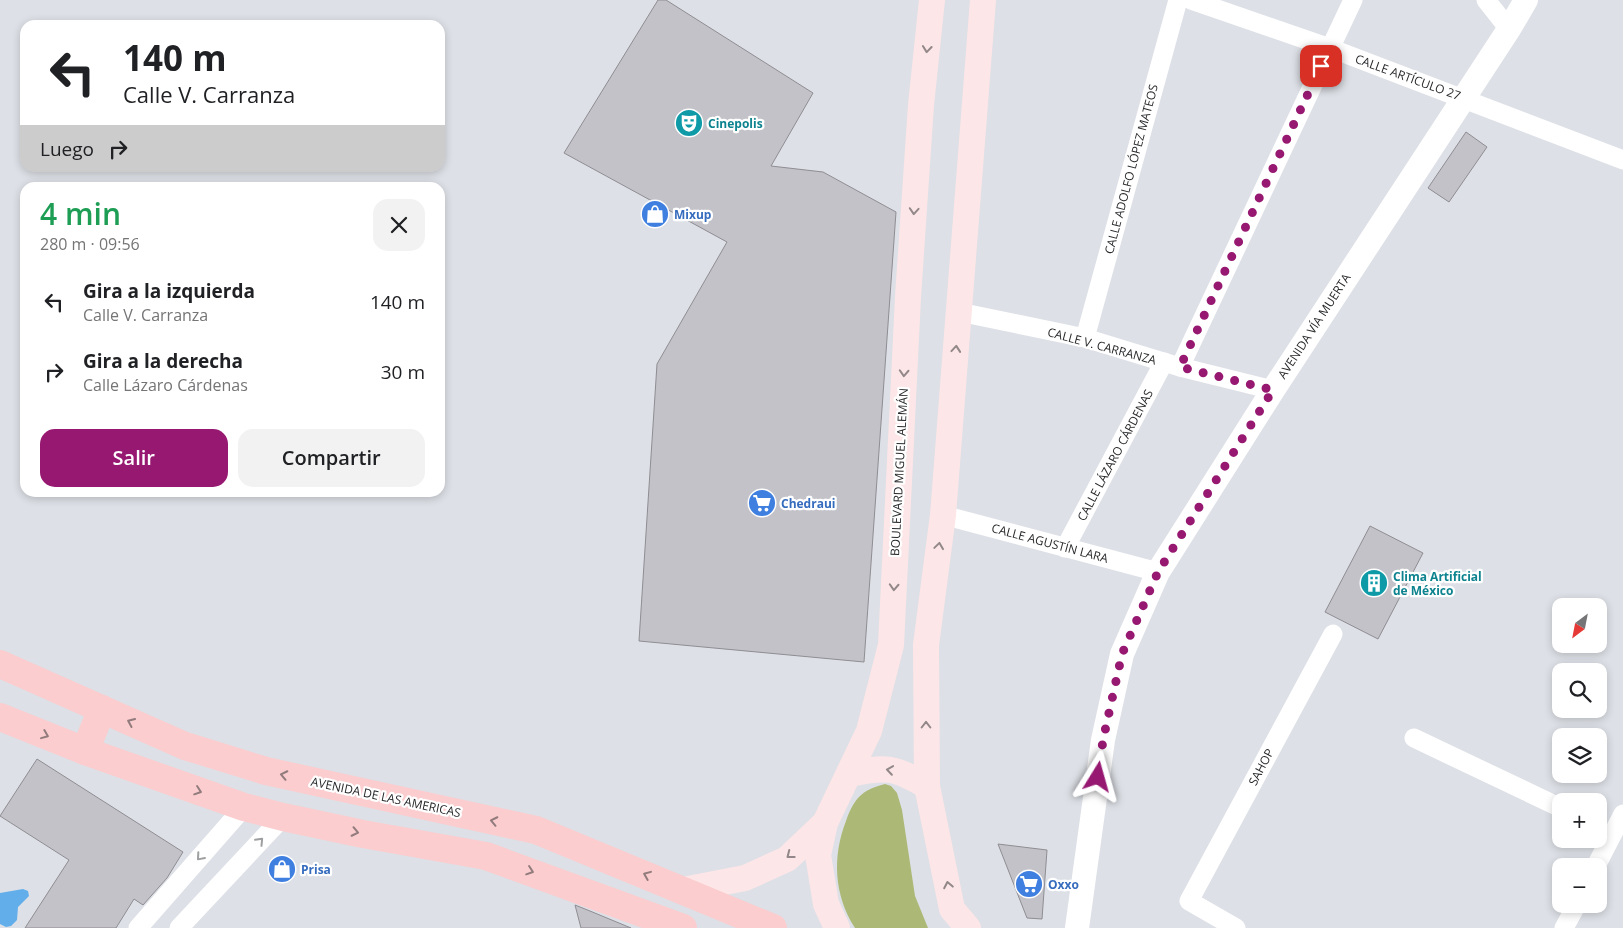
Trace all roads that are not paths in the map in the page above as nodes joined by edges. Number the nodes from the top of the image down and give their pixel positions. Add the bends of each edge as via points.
1 (932, 0) edge
2 (983, 0) edge
3 (1178, 0) edge
4 (1191, 0) edge
5 (1353, 0) edge
6 (1486, 0) edge
7 (1526, 0) edge
8 (1510, 29) junction
9 (1330, 48) junction
10 (1464, 98) junction
11 (1623, 160) edge
12 (959, 312) junction
13 (1085, 338) junction
14 (1172, 365) junction
15 (1273, 390) junction
16 (943, 515) junction
17 (1065, 548) junction
18 (1158, 572) junction
19 (1333, 634) dead end
20 (0, 664) edge
21 (102, 709) junction
22 (0, 717) edge
23 (1414, 738) dead end
24 (85, 751) junction
25 (849, 774) junction
26 (928, 786) junction
27 (1552, 804) edge
28 (244, 807) junction
29 (1623, 814) edge
30 (283, 817) junction
31 (826, 823) junction
32 (1607, 829) edge
33 (683, 890) junction
34 (1572, 913) edge
35 (729, 920) edge
36 (138, 928) edge
37 (179, 928) edge
38 (683, 928) edge
39 (772, 928) edge
40 (837, 928) edge
41 (968, 928) edge
42 (1077, 928) edge
43 (1236, 928) edge
44 (1564, 928) edge

1 -> 25 main road, BOULEVARD MIGUEL ALEMÁN via 921,105 908,297 891,645 869,731
2 - 12 main road
3 - 13 street, CALLE ADOLFO LÓPEZ MATEOS
4 - 9 street, CALLE ARTÍCULO 27
5 - 9 street, CALLE LÁZARO CÁRDENAS
6 - 8 street
7 - 8 street, AVENIDA VÍA MUERTA
8 - 10 street, AVENIDA VÍA MUERTA
9 - 10 street, CALLE ARTÍCULO 27
9 - 14 street, CALLE LÁZARO CÁRDENAS
10 - 11 street, CALLE ARTÍCULO 27
10 - 15 street, AVENIDA VÍA MUERTA
12 - 13 street, CALLE V. CARRANZA
16 -> 12 main road
13 - 14 street, CALLE V. CARRANZA
14 - 15 street, CALLE V. CARRANZA
14 - 17 street, CALLE LÁZARO CÁRDENAS
15 - 18 street, AVENIDA VÍA MUERTA
16 - 17 street, CALLE AGUSTÍN LARA
26 -> 16 main road via 926,645
17 - 18 street, CALLE AGUSTÍN LARA
18 - 42 street, AVENIDA VÍA MUERTA via 1122,654 1103,740
19 - 43 street, SAHOP via 1189,901
20 - 21 main road, AVENIDA DE LAS AMERICAS
21 - 24 main road
33 -> 21 main road, AVENIDA DE LAS AMERICAS via 536,830 266,771 186,746
22 -> 24 main road
23 - 27 street
24 -> 28 main road
26 -> 25 main road via 890,769
25 - 31 main road, BOULEVARD MIGUEL ALEMÁN
41 -> 26 main road via 952,909
28 - 30 main road
28 -> 36 street
29 - 32 street
37 -> 30 street
30 -> 38 main road via 486,856
31 -> 33 main road via 787,858 745,878
31 - 40 main road, BOULEVARD MIGUEL ALEMÁN via 818,855 826,904
33 - 35 main road, AVENIDA DE LAS AMERICAS
34 - 44 street
35 - 39 main road, AVENIDA DE LAS AMERICAS

